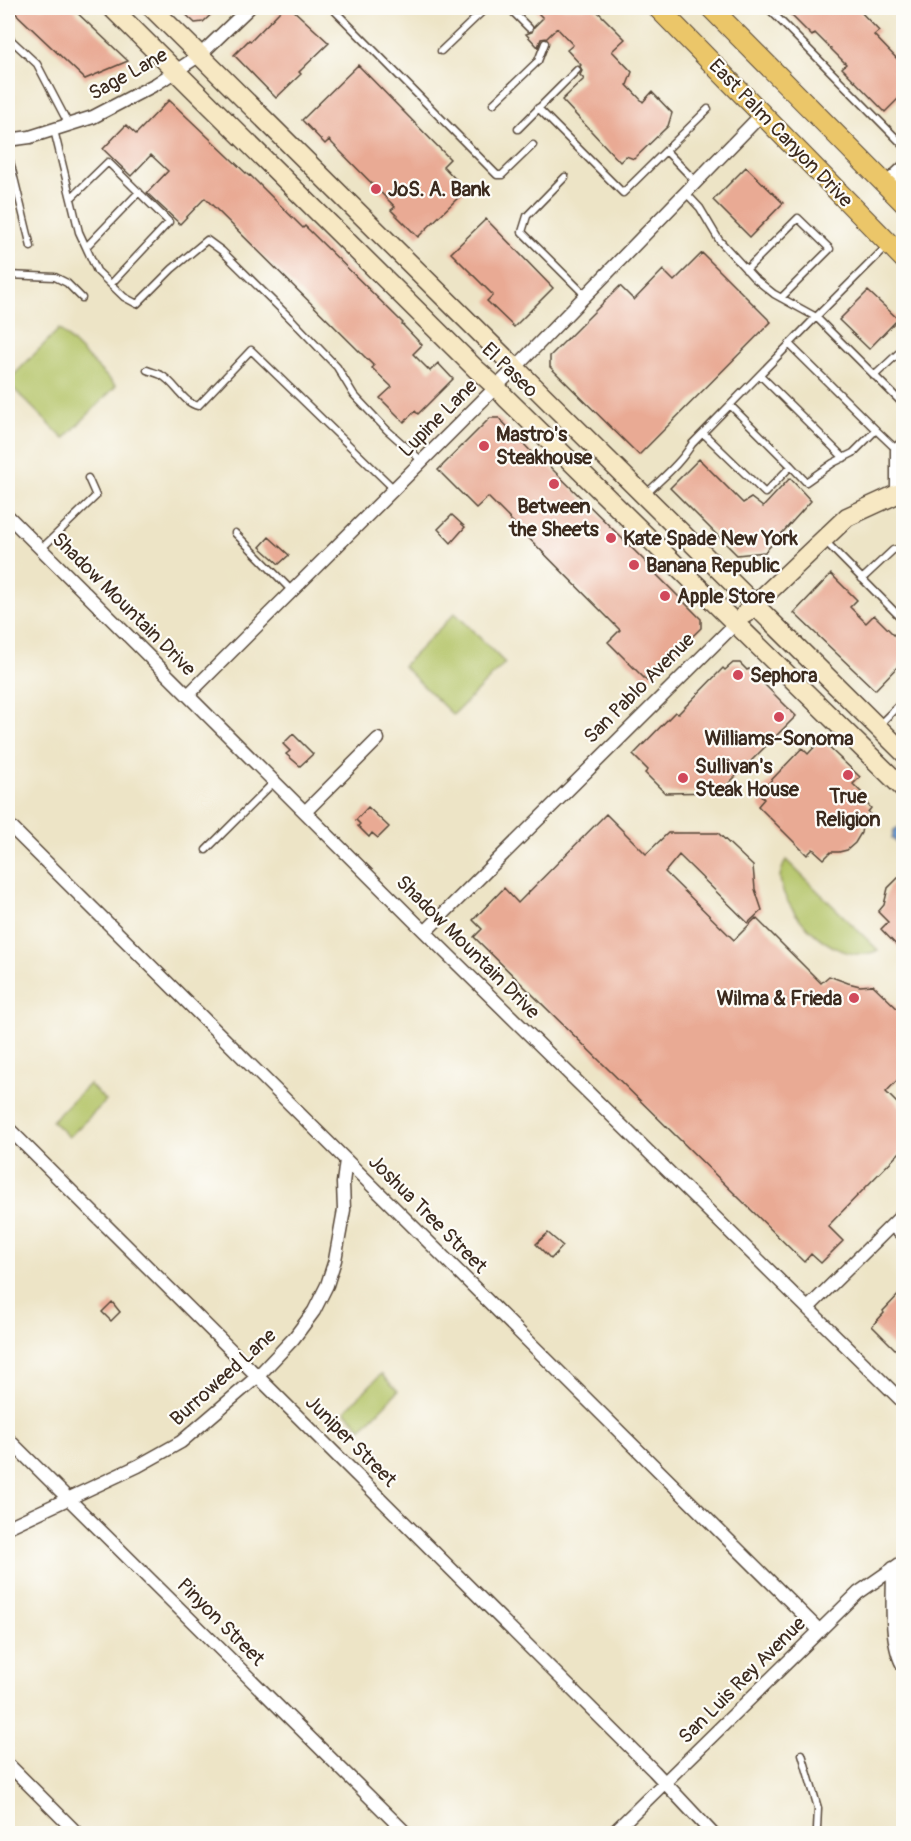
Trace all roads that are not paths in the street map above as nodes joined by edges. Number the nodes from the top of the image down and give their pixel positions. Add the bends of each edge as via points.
1 (112, 8) edge
2 (152, 8) edge
3 (249, 8) edge
4 (332, 8) edge
5 (486, 8) edge
6 (509, 8) edge
7 (658, 8) edge
8 (711, 8) edge
9 (768, 8) edge
10 (530, 28) dead end
11 (8, 37) edge
12 (545, 43) dead end
13 (441, 51) dead end
14 (200, 55) junction
15 (577, 70) dead end
16 (177, 71) junction
17 (493, 104) dead end
18 (538, 108) junction
19 (708, 109) dead end
20 (762, 114) junction
21 (69, 125) junction
22 (518, 129) dead end
23 (54, 130) junction
24 (8, 139) edge
25 (533, 145) dead end
26 (903, 146) edge
27 (666, 151) junction
28 (8, 153) edge
29 (903, 167) edge
30 (566, 177) dead end
31 (697, 182) junction
32 (885, 185) junction
33 (139, 192) junction
34 (686, 193) junction
35 (71, 198) junction
36 (903, 203) edge
37 (889, 244) junction
38 (31, 247) dead end
39 (86, 247) junction
40 (903, 259) edge
41 (746, 270) junction
42 (8, 275) edge
43 (111, 284) junction
44 (586, 296) junction
45 (82, 298) dead end
46 (781, 298) junction
47 (816, 317) junction
48 (789, 344) junction
49 (903, 348) edge
50 (516, 367) junction
51 (147, 370) dead end
52 (760, 375) junction
53 (874, 376) junction
54 (496, 387) junction
55 (730, 405) junction
56 (903, 405) edge
57 (876, 430) junction
58 (703, 433) junction
59 (900, 447) edge
60 (844, 458) junction
61 (422, 462) junction
62 (791, 466) junction
63 (88, 478) dead end
64 (394, 489) junction
65 (900, 494) edge
66 (644, 496) junction
67 (8, 516) edge
68 (235, 533) dead end
69 (823, 539) junction
70 (41, 549) junction
71 (903, 555) edge
72 (862, 579) junction
73 (292, 591) junction
74 (754, 605) junction
75 (903, 621) edge
76 (736, 623) junction
77 (188, 695) junction
78 (903, 700) edge
79 (877, 727) junction
80 (378, 739) dead end
81 (903, 753) edge
82 (274, 781) junction
83 (903, 788) edge
84 (305, 812) junction
85 (8, 824) edge
86 (206, 850) dead end
87 (425, 932) junction
88 (8, 1128) edge
89 (346, 1160) junction
90 (903, 1213) edge
91 (890, 1227) junction
92 (903, 1240) edge
93 (808, 1308) junction
94 (258, 1376) junction
95 (903, 1403) edge
96 (8, 1439) edge
97 (68, 1498) junction
98 (8, 1527) edge
99 (898, 1564) edge
100 (820, 1631) junction
101 (903, 1667) edge
102 (802, 1754) dead end
103 (8, 1764) edge
104 (665, 1783) junction
105 (72, 1832) edge
106 (407, 1833) edge
107 (612, 1833) edge
108 (713, 1833) edge
109 (819, 1833) edge

1 - 16 street, El Paseo
2 - 14 street, El Paseo
3 - 14 street, Sage Lane
4 - 25 lane via 497,175 502,175
5 - 13 lane
6 - 10 lane
7 - 20 main road, East Palm Canyon Drive
8 - 32 main road, East Palm Canyon Drive
9 - 26 lane
11 - 21 lane via 37,64
12 - 17 lane via 538,61
14 - 16 street, Sage Lane
14 - 50 street, El Paseo
15 - 18 lane
16 - 21 street, Sage Lane via 93,117
16 - 54 street, El Paseo
18 - 22 lane
18 - 27 lane via 623,193
19 - 27 lane
20 - 31 street, Lupine Lane
20 - 37 main road, East Palm Canyon Drive
21 - 23 street, Sage Lane
23 - 24 street, Sage Lane
23 - 35 lane
27 - 31 lane
28 - 38 lane
29 - 32 street
30 - 44 lane via 527,216 522,232
31 - 34 street, Lupine Lane
32 - 36 main road, East Palm Canyon Drive
33 - 35 lane via 108,162
33 - 39 lane
33 - 43 lane via 169,222
34 - 41 lane via 700,208 718,240
34 - 44 street, Lupine Lane
35 - 39 lane
37 - 40 main road, East Palm Canyon Drive
37 - 47 lane
39 - 43 lane via 97,271
41 - 46 lane
41 - 46 lane via 798,218 830,249
42 - 45 lane via 55,277
43 - 61 lane via 137,304 207,240 294,322 337,367 354,395
44 - 50 street, Lupine Lane
46 - 47 lane
47 - 48 lane
47 - 53 lane
48 - 52 lane
48 - 57 lane
49 - 53 lane
50 - 54 street, Lupine Lane
50 - 66 street, El Paseo
51 - 64 lane via 162,375 198,406 251,350
52 - 55 lane
52 - 60 lane
53 - 56 lane
54 - 61 street, Lupine Lane
54 - 76 street, El Paseo
55 - 58 lane
55 - 62 lane
57 - 59 lane
57 - 60 lane
58 - 62 lane via 765,493
58 - 66 lane via 678,465
59 - 65 street, San Pablo Avenue
60 - 62 lane via 806,482
61 - 64 street, Lupine Lane
63 - 70 lane via 96,495
64 - 73 street, Lupine Lane
65 - 69 street, San Pablo Avenue via 847,517
66 - 74 street, El Paseo
67 - 70 street, Shadow Mountain Drive
68 - 73 lane
69 - 72 lane
69 - 74 street, San Pablo Avenue
70 - 77 street, Shadow Mountain Drive
71 - 72 lane via 893,550
72 - 75 lane
73 - 77 street, Lupine Lane
74 - 76 street, San Pablo Avenue
74 - 79 street, El Paseo
76 - 83 street, El Paseo
76 - 87 street, San Pablo Avenue
77 - 82 street, Shadow Mountain Drive
78 - 79 lane
79 - 81 street, El Paseo
80 - 84 street
82 - 84 street, Shadow Mountain Drive
82 - 86 lane
84 - 87 street, Shadow Mountain Drive
85 - 89 street, Joshua Tree Street
87 - 93 street, Shadow Mountain Drive
88 - 94 street, Juniper Street
89 - 94 street, Burroweed Lane via 344,1210 327,1284 294,1338
89 - 100 street, Joshua Tree Street
90 - 91 street
91 - 92 lane
91 - 93 street
93 - 95 street, Shadow Mountain Drive
94 - 97 street, Burroweed Lane via 181,1442
94 - 104 street, Juniper Street
96 - 97 street, Pinyon Street
97 - 98 street, Burroweed Lane
97 - 106 street, Pinyon Street
99 - 100 street, San Luis Rey Avenue via 858,1593
99 - 101 street via 894,1640
100 - 104 street, San Luis Rey Avenue
102 - 109 lane via 818,1808
103 - 105 street
104 - 107 street, San Luis Rey Avenue
104 - 108 street, Juniper Street

